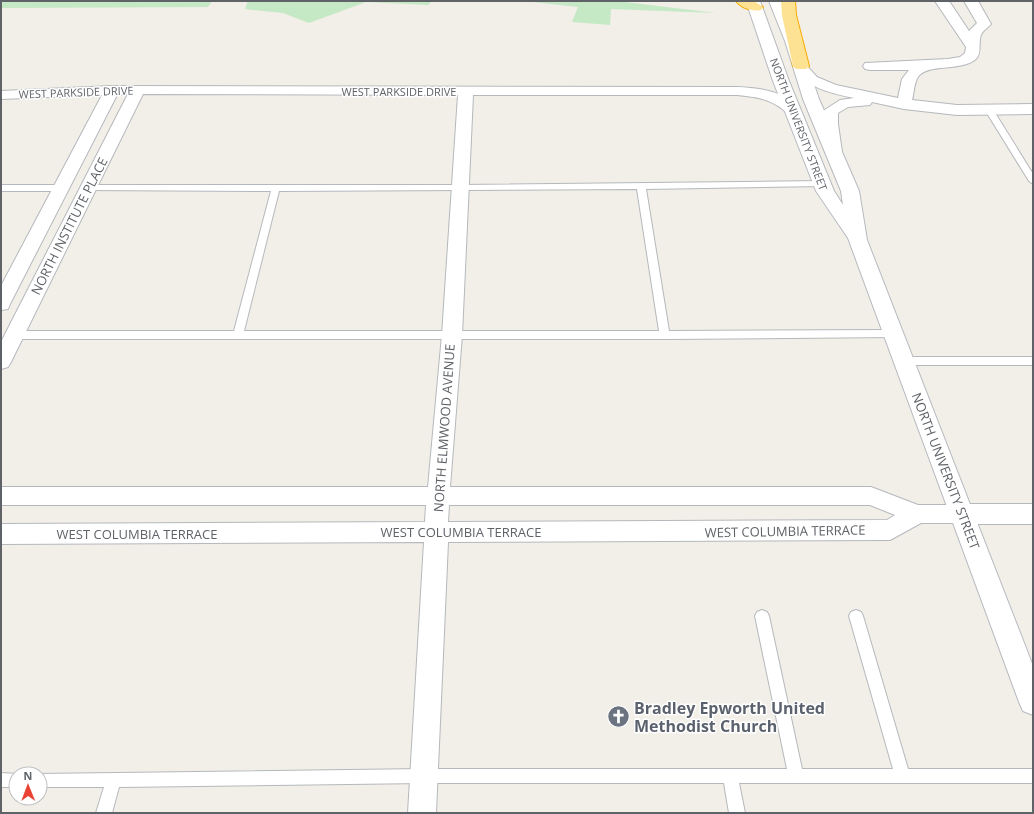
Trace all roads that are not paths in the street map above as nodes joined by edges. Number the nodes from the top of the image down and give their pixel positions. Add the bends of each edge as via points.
1 (776, 1) edge
2 (788, 1) edge
3 (942, 1) edge
4 (971, 1) edge
5 (750, 3) edge
6 (973, 47) junction
7 (932, 65) junction
8 (870, 66) dead end
9 (802, 67) junction
10 (112, 90) junction
11 (138, 90) junction
12 (466, 91) junction
13 (1, 95) edge
14 (904, 104) junction
15 (1033, 109) edge
16 (989, 110) junction
17 (793, 111) junction
18 (834, 153) junction
19 (1033, 181) edge
20 (822, 184) junction
21 (641, 186) junction
22 (276, 187) junction
23 (1, 188) edge
24 (60, 188) junction
25 (89, 188) junction
26 (460, 188) junction
27 (858, 240) junction
28 (1, 304) edge
29 (893, 334) junction
30 (238, 335) junction
31 (452, 335) junction
32 (666, 335) junction
33 (14, 336) junction
34 (904, 361) junction
35 (1033, 361) edge
36 (1, 362) edge
37 (1, 496) edge
38 (438, 497) junction
39 (917, 514) junction
40 (963, 514) junction
41 (1033, 514) edge
42 (437, 532) junction
43 (1, 534) edge
44 (762, 616) dead end
45 (856, 616) dead end
46 (1033, 702) edge
47 (424, 776) junction
48 (1033, 776) edge
49 (796, 777) junction
50 (902, 777) junction
51 (731, 778) junction
52 (114, 779) junction
53 (48, 780) edge
54 (104, 813) edge
55 (422, 813) edge
56 (737, 813) edge

1 - 9 main road, NORTH UNIVERSITY STREET
2 - 9 highway via 788,15
3 - 6 street
4 - 6 street via 984,24 974,33
5 - 17 main road, NORTH UNIVERSITY STREET
6 - 7 street via 972,54 962,61
7 - 8 street
7 - 14 street via 911,76
9 - 14 street via 812,80 832,89
9 - 18 main road, NORTH UNIVERSITY STREET via 811,99
10 - 11 street, WEST PARKSIDE DRIVE
10 - 13 street, WEST PARKSIDE DRIVE
10 - 24 street, NORTH INSTITUTE PLACE
11 - 12 street, WEST PARKSIDE DRIVE
11 - 25 street, NORTH INSTITUTE PLACE
12 - 17 street, WEST PARKSIDE DRIVE via 743,91 766,94 781,100
12 - 26 street, NORTH ELMWOOD AVENUE
14 - 16 street
14 - 18 street via 851,102 833,109 829,117
15 - 16 street
16 - 19 lane
17 - 20 main road, NORTH UNIVERSITY STREET
18 - 27 main road, NORTH UNIVERSITY STREET via 850,191
20 - 21 lane
20 - 27 main road, NORTH UNIVERSITY STREET
21 - 26 lane
21 - 32 lane
22 - 25 lane
22 - 26 lane
22 - 30 lane
23 - 24 lane
24 - 28 street, NORTH INSTITUTE PLACE
25 - 33 street, NORTH INSTITUTE PLACE
26 - 31 street, NORTH ELMWOOD AVENUE
27 - 29 main road, NORTH UNIVERSITY STREET
29 - 32 lane
29 - 34 main road, NORTH UNIVERSITY STREET
30 - 31 lane
30 - 33 lane
31 - 32 lane
31 - 38 street, NORTH ELMWOOD AVENUE
33 - 36 street, NORTH INSTITUTE PLACE
34 - 35 lane
34 - 40 main road, NORTH UNIVERSITY STREET
37 - 38 street
38 - 39 street via 871,496
38 - 42 street, NORTH ELMWOOD AVENUE
39 - 40 street
39 - 42 street, WEST COLUMBIA TERRACE via 890,530
40 - 41 main road
40 - 46 main road, NORTH UNIVERSITY STREET
42 - 43 street, WEST COLUMBIA TERRACE
42 - 47 street, NORTH ELMWOOD AVENUE
44 - 49 lane
45 - 50 lane
47 - 51 lane
47 - 52 lane
47 - 55 street, NORTH ELMWOOD AVENUE
48 - 50 lane
49 - 50 lane
49 - 51 lane
51 - 56 lane
52 - 53 lane
52 - 54 lane

